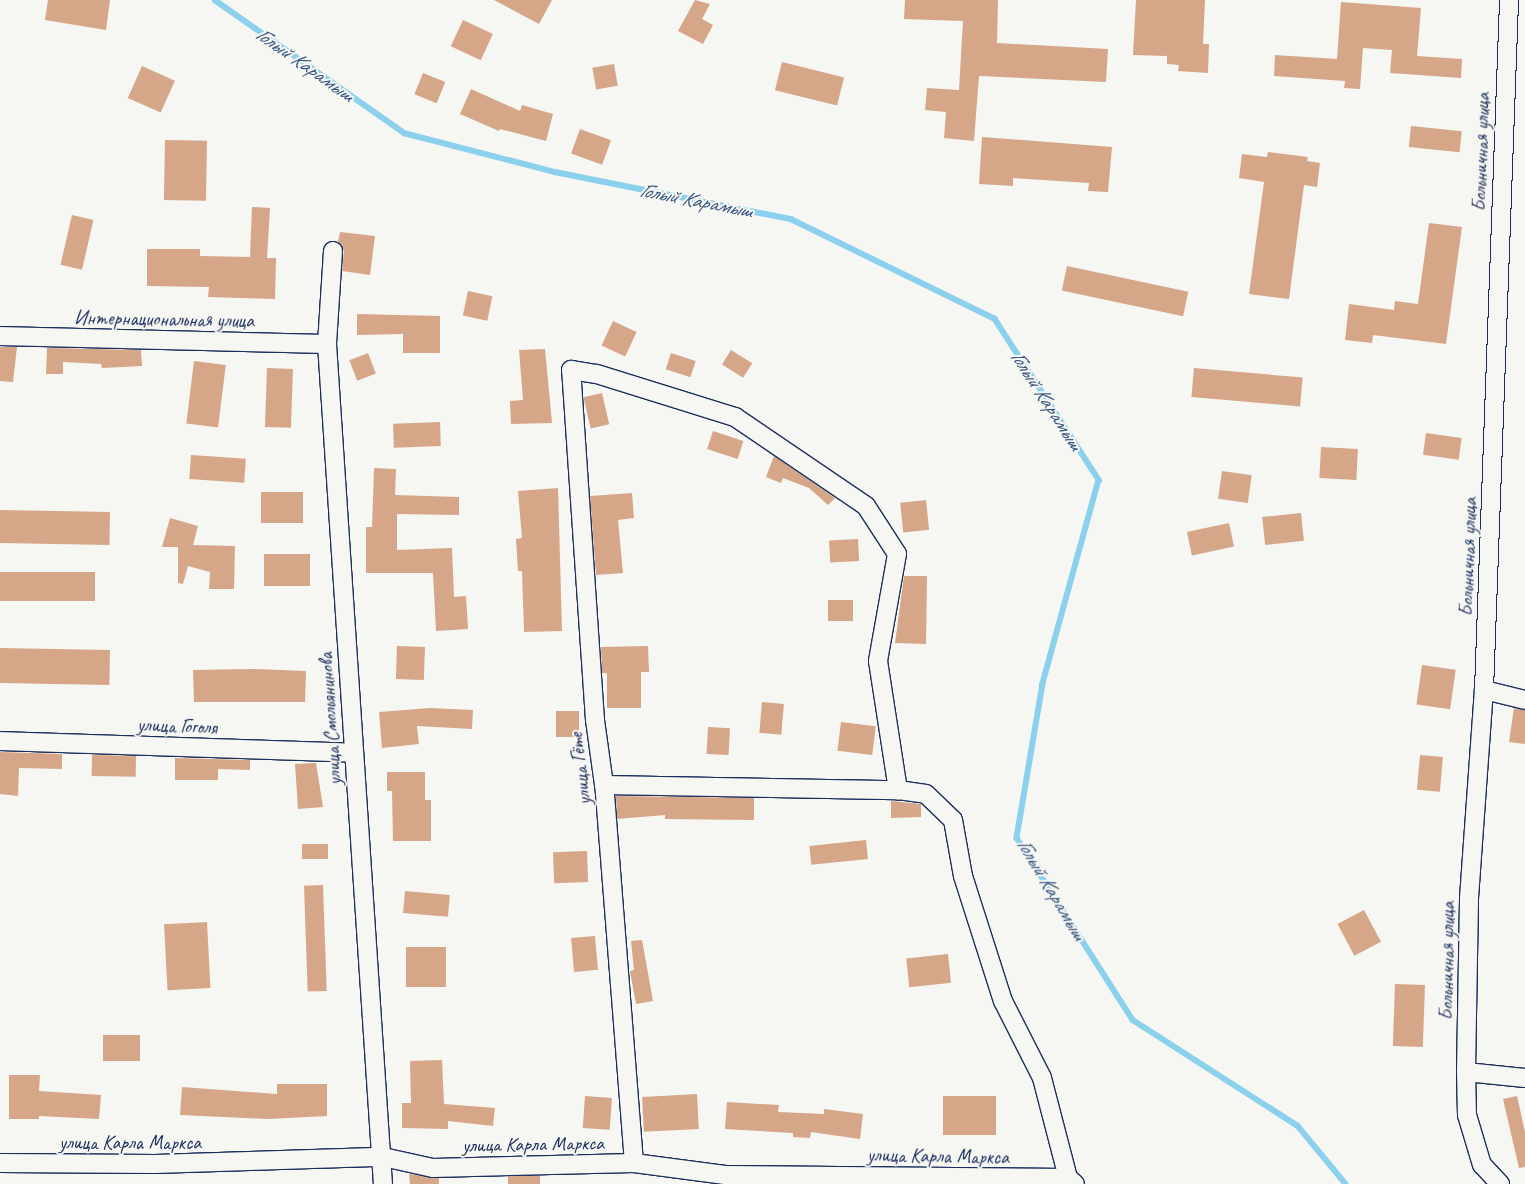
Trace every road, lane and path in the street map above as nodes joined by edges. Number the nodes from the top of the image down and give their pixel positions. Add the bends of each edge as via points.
1 (1509, 0) edge
2 (333, 251) dead end
3 (0, 336) edge
4 (327, 344) junction
5 (1484, 690) junction
6 (1525, 700) edge
7 (0, 741) edge
8 (353, 753) junction
9 (604, 785) junction
10 (898, 790) junction
11 (1466, 1072) junction
12 (1525, 1078) edge
13 (383, 1157) junction
14 (0, 1163) edge
15 (634, 1163) junction
16 (725, 1180) edge
17 (1072, 1181) edge
18 (383, 1184) edge
19 (1500, 1184) edge

1 - 5 street, Больничная улица
2 - 4 street, улица Смольянинова
3 - 4 street, Интернациональная улица
4 - 8 street, улица Смольянинова
5 - 6 street
5 - 11 street, Больничная улица via 1469,898
7 - 8 street, улица Гоголя
8 - 13 street, улица Смольянинова
9 - 10 street
9 - 10 street, улица Гёте via 595,720 571,370 597,374 735,417 866,506 897,554 878,660
9 - 15 street, улица Гёте
10 - 17 street via 926,794 953,820 963,876 1003,1001 1042,1078
11 - 12 street
11 - 19 street, Больничная улица via 1468,1114 1482,1165
13 - 14 street, улица Карла Маркса via 155,1164
13 - 15 street, улица Карла Маркса via 433,1168
13 - 18 street, улица Смольянинова
15 - 16 street, улица Карла Маркса
16 - 17 street, улица Карла Маркса

